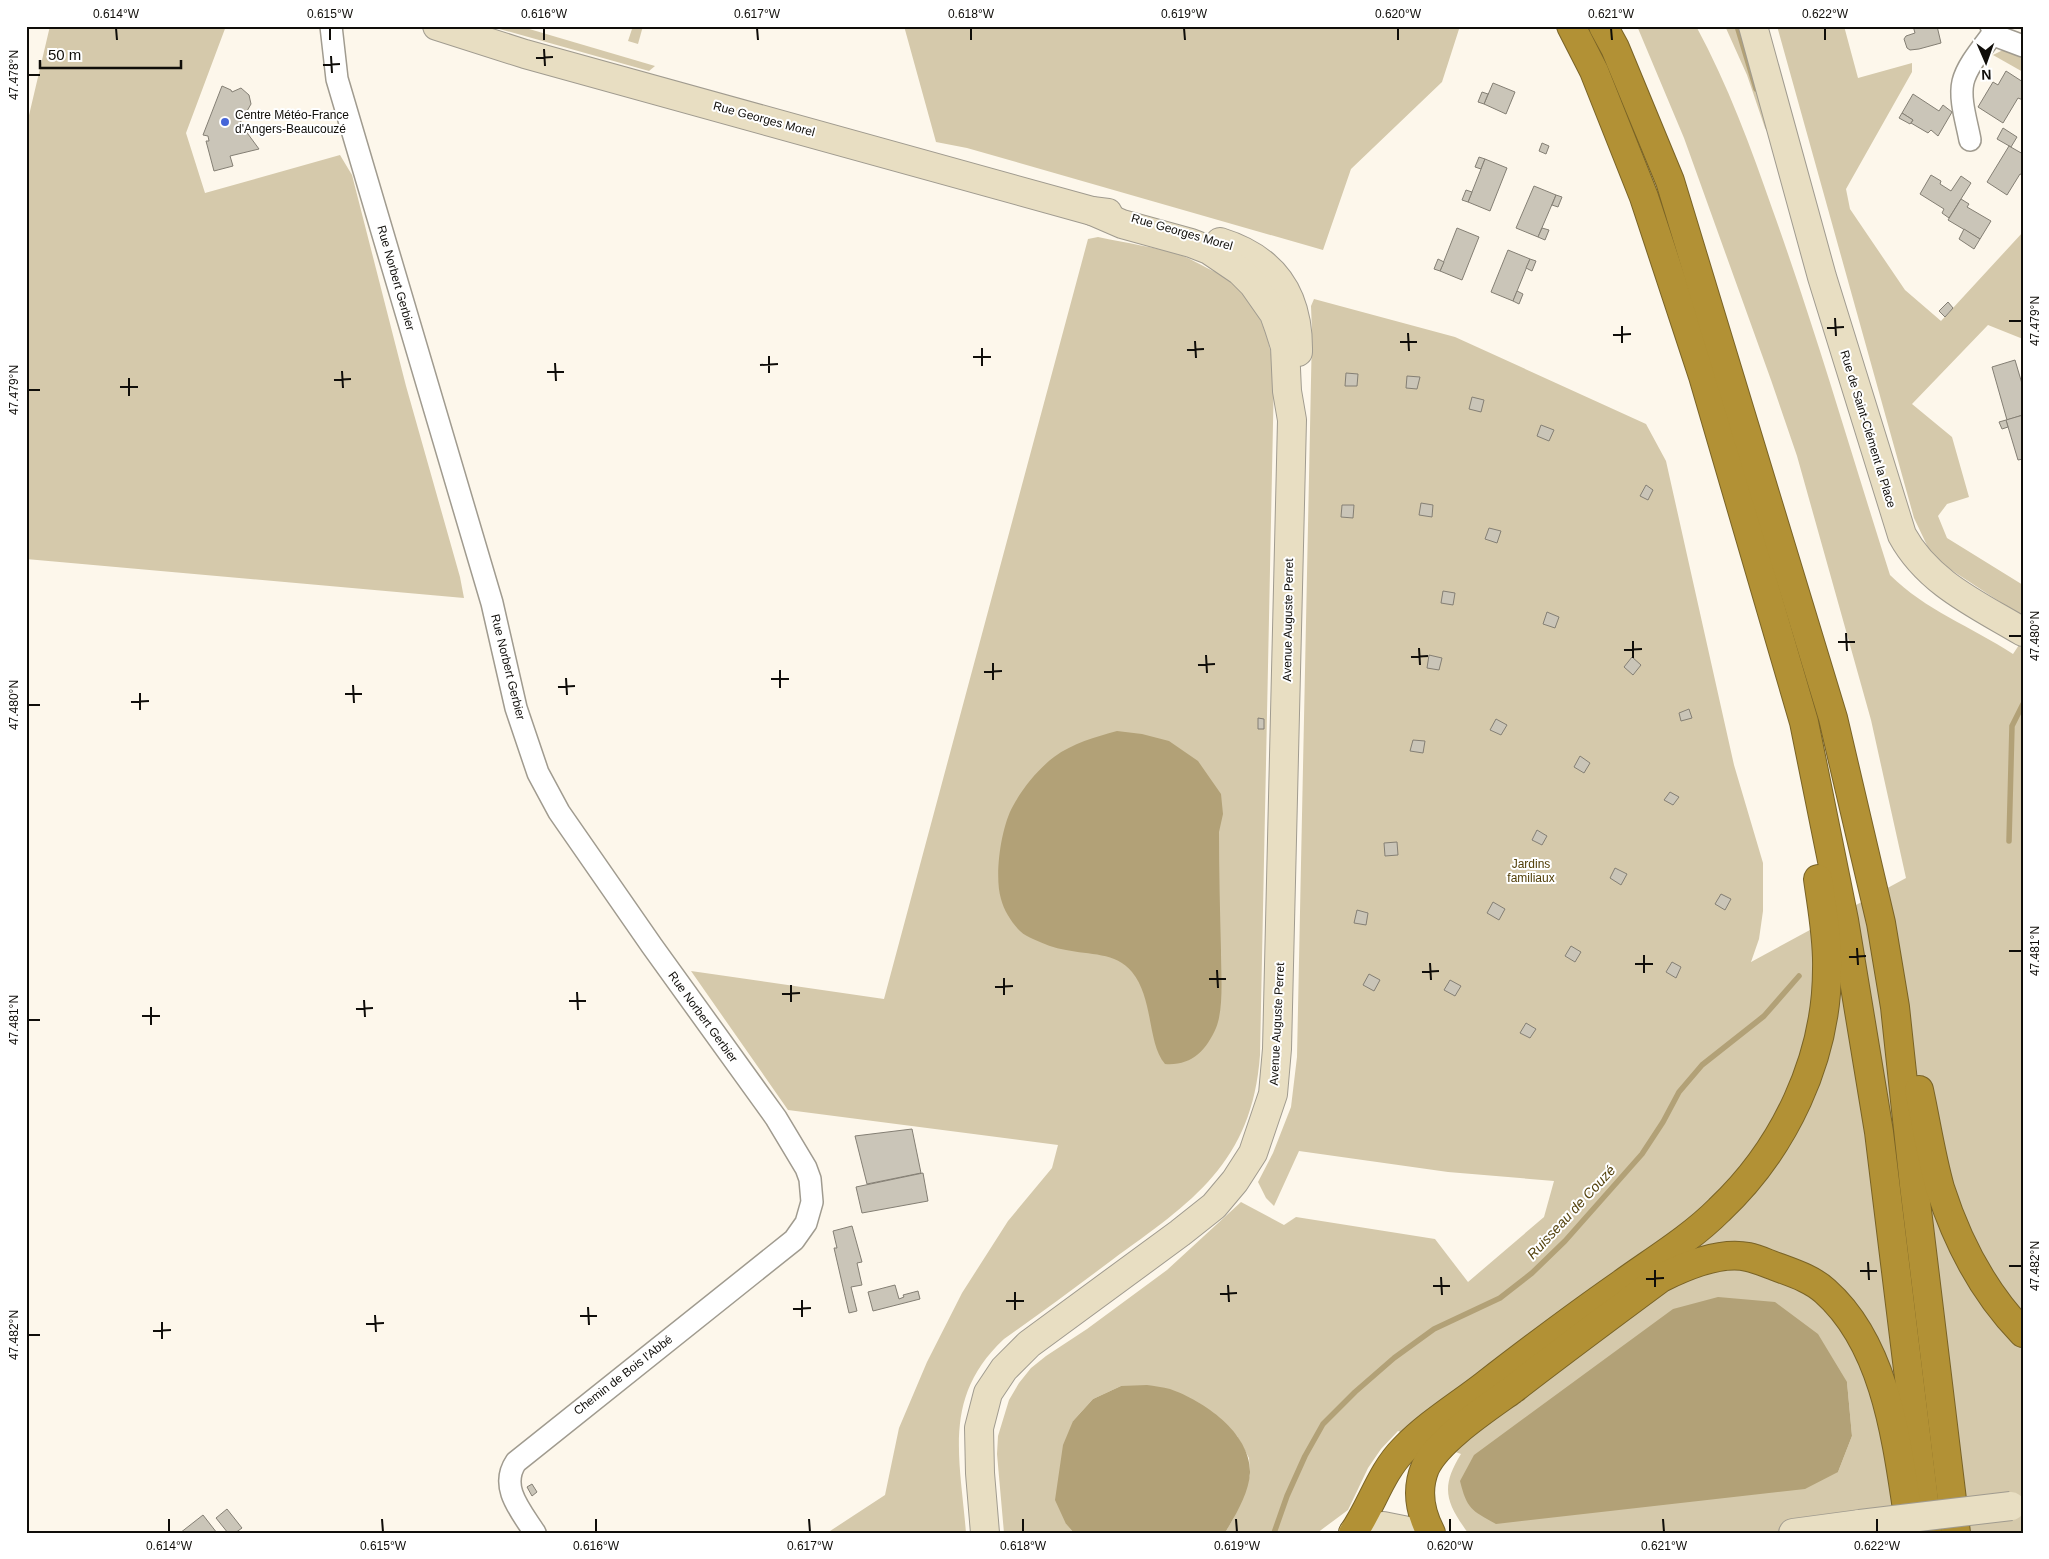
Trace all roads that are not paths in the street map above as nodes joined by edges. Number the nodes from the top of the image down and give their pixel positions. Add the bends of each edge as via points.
1 (331, 26) edge
2 (437, 26) edge
3 (1571, 26) edge
4 (1604, 26) edge
5 (1753, 26) edge
6 (1993, 29) edge
7 (2023, 46) edge
8 (1970, 140) dead end
9 (1275, 294) joint
10 (2023, 632) edge
11 (1817, 783) junction
12 (1895, 1007) junction
13 (794, 1240) joint
14 (2023, 1334) edge
15 (2017, 1506) edge
16 (535, 1533) edge
17 (985, 1533) edge
18 (1353, 1533) edge
19 (1418, 1533) edge
20 (1432, 1533) edge
21 (1793, 1533) edge
22 (1911, 1533) edge
23 (1928, 1533) edge
24 (1956, 1533) edge

1 - 13 street, Rue Norbert Gerbier via 337,79 492,603 516,708 538,773 564,820 776,1118 806,1168 812,1202 806,1223
2 - 9 street, Rue Georges Morel via 525,54 1092,211 1122,224 1209,250
3 - 11 highway via 1594,71 1644,197 1703,376 1804,722
4 - 12 highway via 1670,181 1830,709 1881,923
5 - 10 street, Rue de Saint-Clément la Place via 1822,277 1902,535 1918,561 1934,576
6 - 7 street via 2006,40
6 - 8 street via 1963,82
9 - 17 street, Avenue Auguste Perret via 1274,314 1285,347 1292,420 1277,1049 1273,1094 1252,1153 1214,1206 1028,1344 1004,1369 988,1393 979,1428
11 - 18 highway via 1811,837 1823,914 1827,968 1825,998 1814,1054 1798,1098 1778,1138 1744,1184 1700,1226 1541,1341 1409,1444 1383,1475
11 - 23 highway via 1844,920 1879,1132
12 - 14 highway via 1914,1070 1940,1187 1954,1225 1985,1287
12 - 24 highway
13 - 16 street, Chemin de Bois l'Abbé via 516,1462 510,1475 510,1489
15 - 21 street, bridge
18 - 19 street via 1384,1526
20 - 22 highway via 1423,1515 1420,1491 1425,1467 1438,1448 1661,1278 1702,1261 1747,1257 1794,1273 1824,1289 1847,1314 1870,1354 1884,1388

